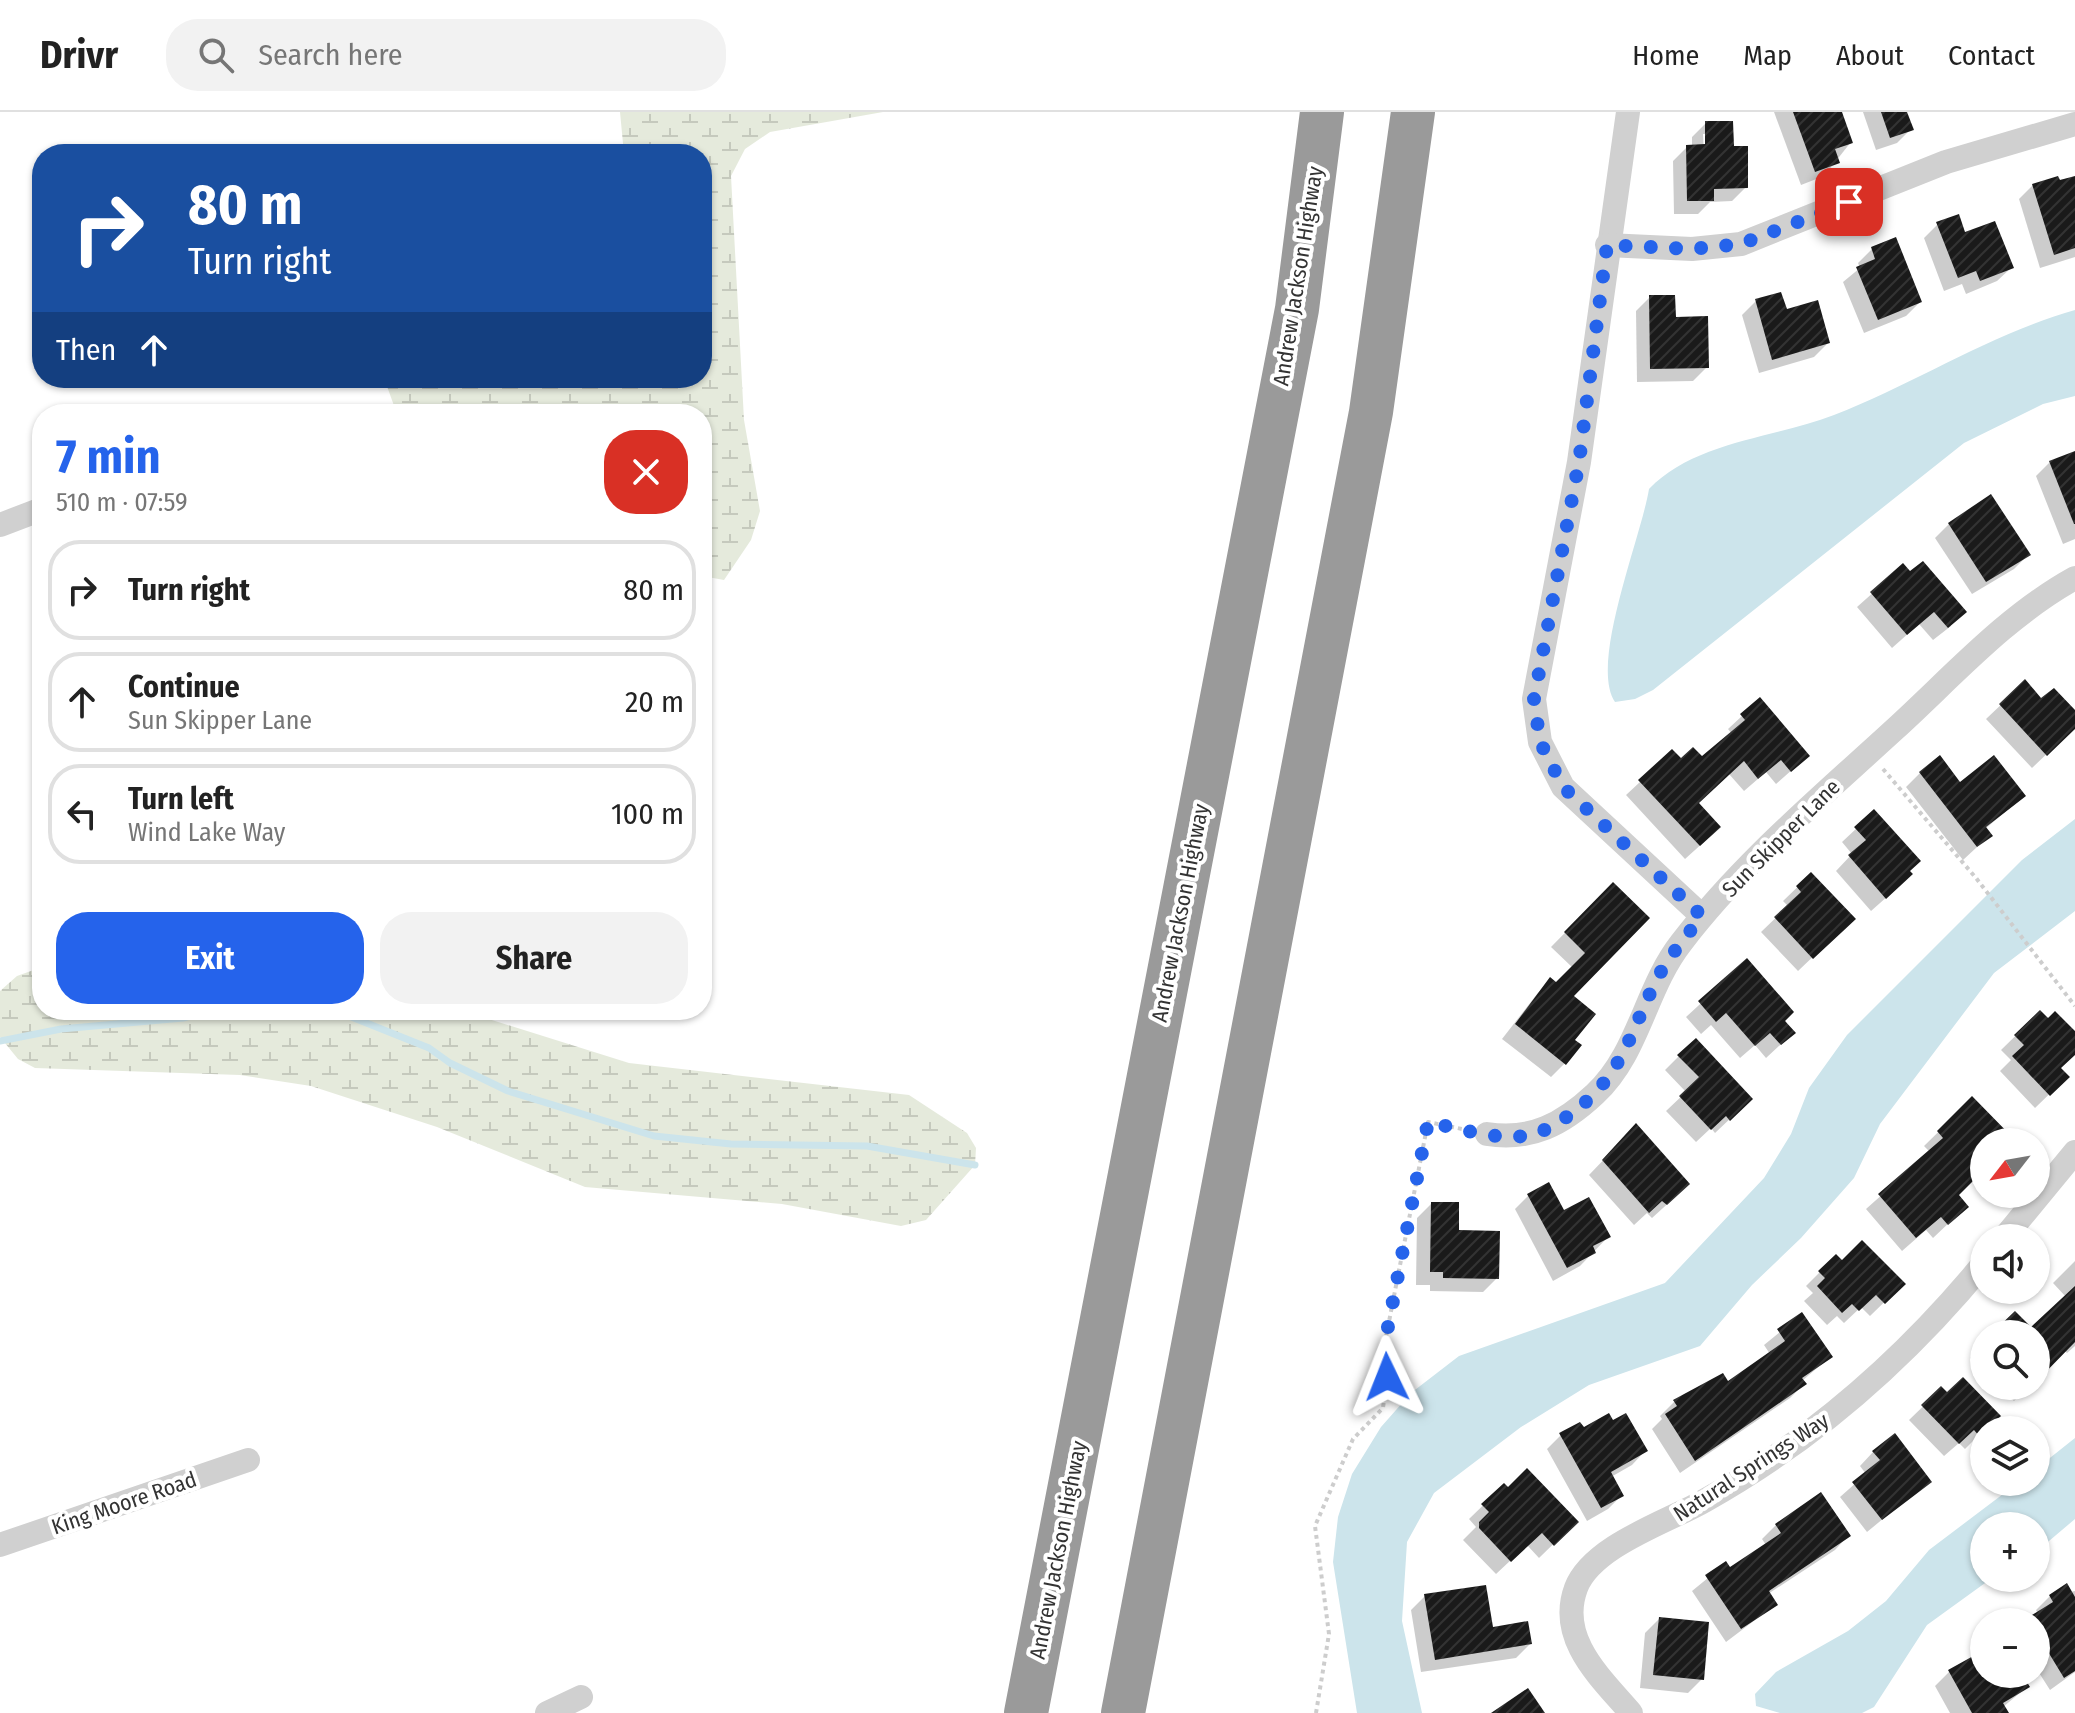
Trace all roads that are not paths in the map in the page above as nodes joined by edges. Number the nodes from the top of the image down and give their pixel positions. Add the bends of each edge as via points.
1 (1322, 112) edge
2 (1413, 112) edge
3 (1628, 112) edge
4 (2075, 124) edge
5 (1607, 245) junction
6 (32, 513) edge
7 (0, 525) edge
8 (2075, 578) edge
9 (1702, 916) junction
10 (1487, 1134) road end
11 (2075, 1152) edge
12 (2016, 1224) edge
13 (1970, 1279) edge
14 (248, 1460) dead end
15 (0, 1545) edge
16 (581, 1697) dead end
17 (547, 1713) edge
18 (1026, 1713) edge
19 (1123, 1713) edge
20 (1631, 1713) edge

1 - 18 highway, Andrew Jackson Highway via 1297,309
2 - 19 highway via 1371,412
3 - 5 street
4 - 5 street via 1946,162 1741,244 1692,249
5 - 9 street via 1579,462 1540,666 1535,721 1563,787
6 - 7 street
8 - 9 street, Sun Skipper Lane via 1991,640 1814,802
9 - 10 street, Sun Skipper Lane via 1666,963 1625,1055 1599,1091 1538,1133
11 - 12 street
13 - 20 street, Natural Springs Way via 1915,1341 1835,1414 1730,1486 1613,1548 1584,1573 1572,1605 1577,1640 1584,1658
14 - 15 street, King Moore Road
16 - 17 street

